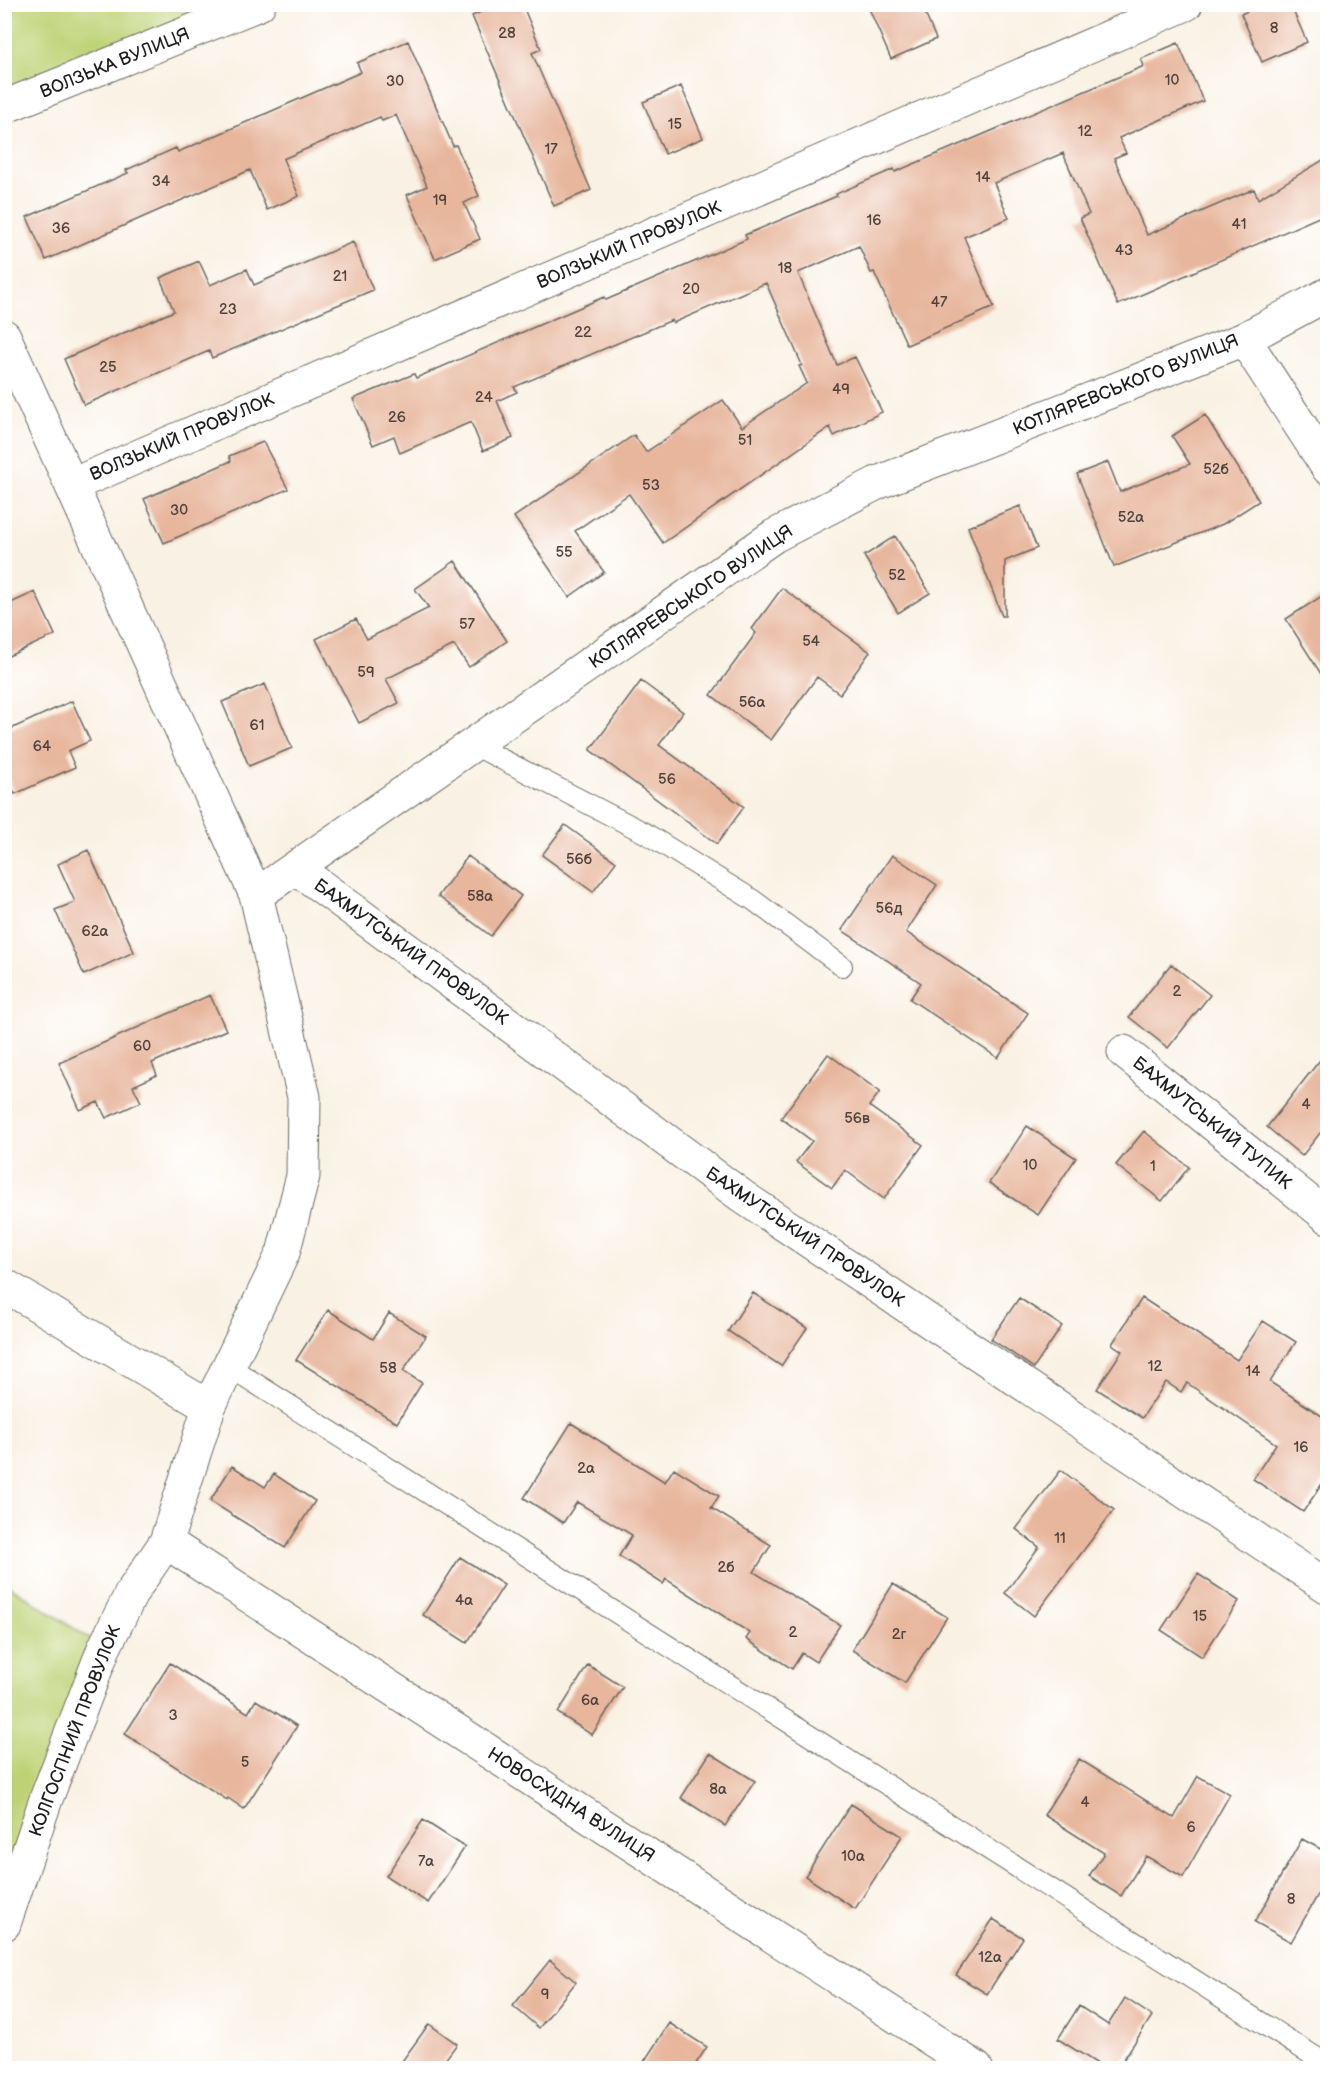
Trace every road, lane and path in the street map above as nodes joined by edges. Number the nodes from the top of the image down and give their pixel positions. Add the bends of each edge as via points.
1 (259, 4) edge
2 (1186, 4) edge
3 (4, 107) edge
4 (1328, 294) edge
5 (4, 336) edge
6 (1244, 339) junction
7 (1328, 468) edge
8 (72, 485) junction
9 (474, 745) junction
10 (296, 868) junction
11 (256, 896) junction
12 (842, 966) dead end
13 (1124, 1052) dead end
14 (1328, 1217) edge
15 (4, 1286) edge
16 (228, 1366) junction
17 (209, 1407) junction
18 (166, 1542) junction
19 (1328, 1587) edge
20 (4, 1924) edge
21 (1328, 2065) edge
22 (976, 2068) edge

1 - 3 street, ВОЛЗЬКА ВУЛИЦЯ
2 - 8 street, ВОЛЗЬКИЙ ПРОВУЛОК
4 - 6 street, КОТЛЯРЕВСЬКОГО ВУЛИЦЯ
5 - 8 street, КОЛГОСПНИЙ ПРОВУЛОК
6 - 7 street
6 - 9 street, КОТЛЯРЕВСЬКОГО ВУЛИЦЯ via 877,483 774,536
8 - 11 street, КОЛГОСПНИЙ ПРОВУЛОК
9 - 10 street, КОТЛЯРЕВСЬКОГО ВУЛИЦЯ
9 - 12 lane via 645,833 753,900
10 - 11 street, КОТЛЯРЕВСЬКОГО ВУЛИЦЯ
10 - 19 street, БАХМУТСЬКИЙ ПРОВУЛОК via 746,1199
11 - 16 street, КОЛГОСПНИЙ ПРОВУЛОК via 304,1097 303,1176 283,1253
13 - 14 street, БАХМУТСЬКИЙ ТУПИК
15 - 17 street
16 - 17 street, КОЛГОСПНИЙ ПРОВУЛОК
16 - 21 lane
17 - 18 street, КОЛГОСПНИЙ ПРОВУЛОК
18 - 20 street, КОЛГОСПНИЙ ПРОВУЛОК via 132,1592 104,1648 46,1799
18 - 22 street, НОВОСХІДНА ВУЛИЦЯ

